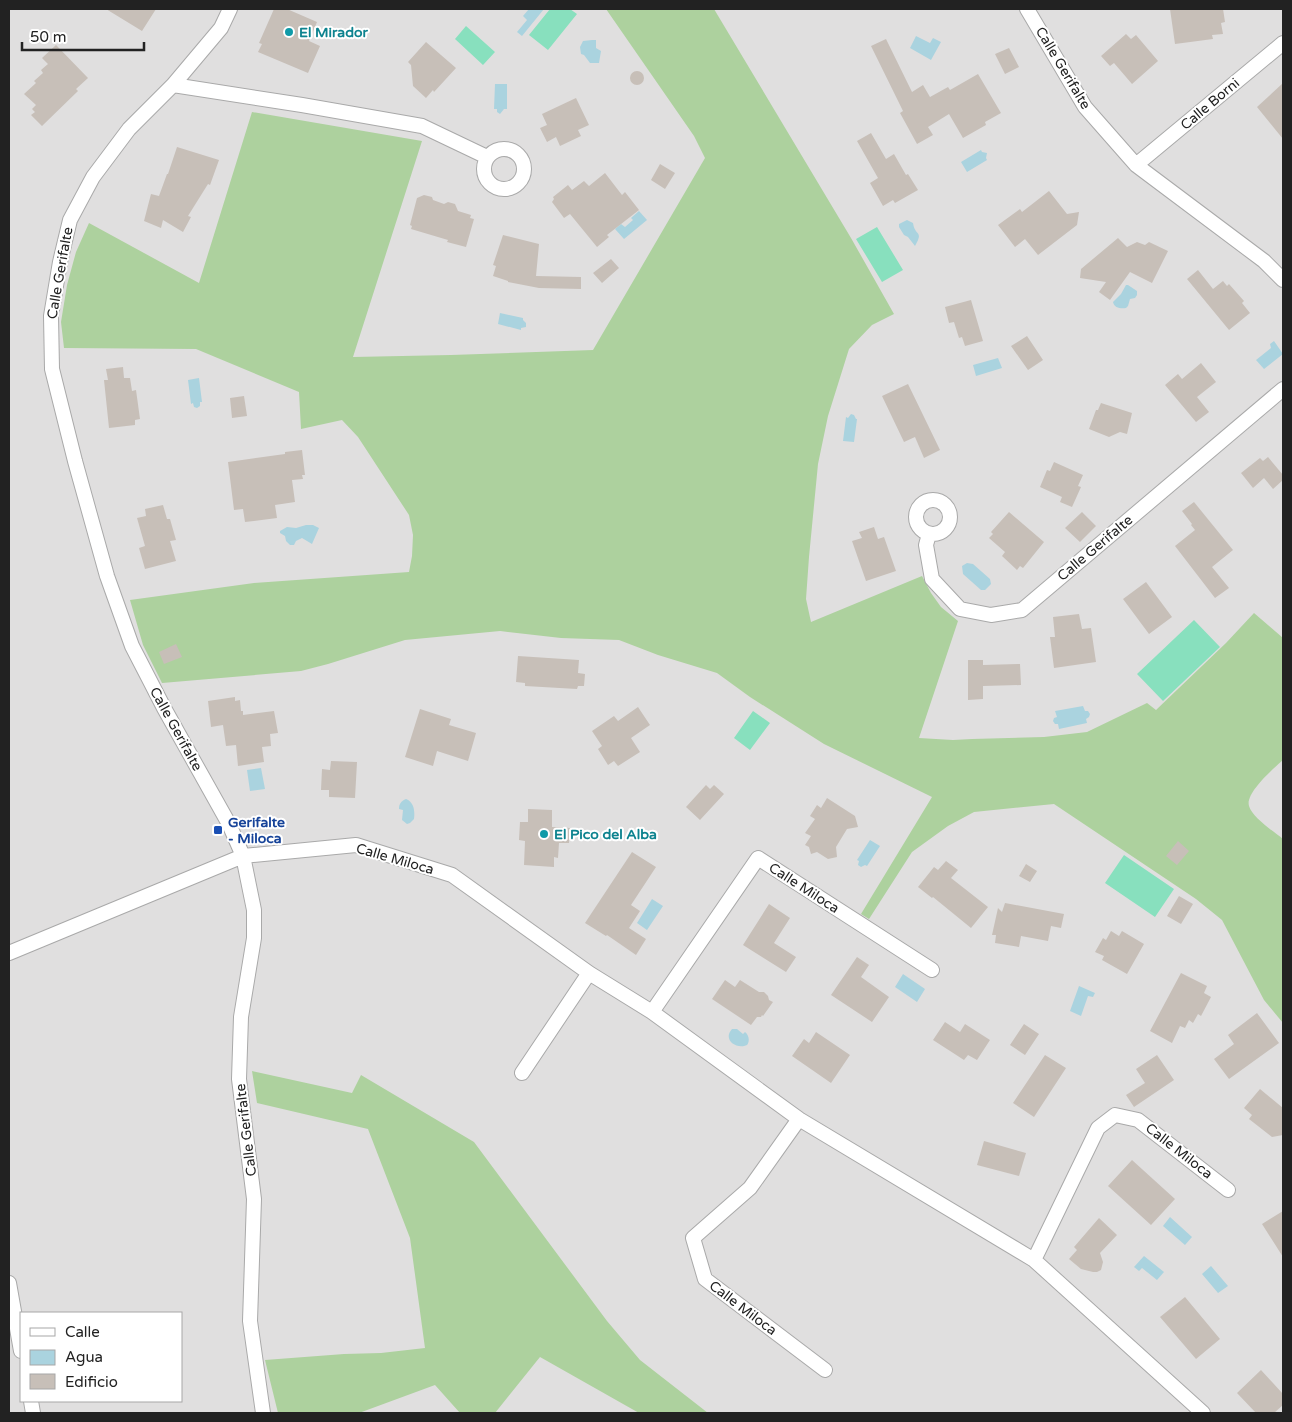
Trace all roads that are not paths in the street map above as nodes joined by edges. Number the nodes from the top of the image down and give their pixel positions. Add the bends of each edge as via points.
1 (230, 9) edge
2 (1027, 9) edge
3 (1283, 43) edge
4 (173, 85) junction
5 (488, 157) dead end
6 (1136, 165) junction
7 (1283, 280) edge
8 (1283, 389) edge
9 (929, 534) dead end
10 (243, 856) junction
11 (9, 954) edge
12 (932, 970) dead end
13 (589, 973) junction
14 (652, 1012) junction
15 (522, 1074) dead end
16 (799, 1119) junction
17 (1228, 1190) dead end
18 (1034, 1260) junction
19 (9, 1283) edge
20 (20, 1345) edge
21 (825, 1370) dead end
22 (263, 1413) edge
23 (1203, 1413) edge

1 - 4 street, Calle Gerifalte via 221,28
2 - 6 street, Calle Gerifalte via 1085,107
3 - 6 street, Calle Borni
4 - 5 street via 422,126
4 - 10 street, Calle Gerifalte via 129,129 93,177 70,220 51,316 52,369 104,566 132,646 229,824
6 - 7 street, Calle Gerifalte via 1264,261
8 - 9 street, Calle Gerifalte via 1022,610 991,615 960,609 932,579 926,545
10 - 11 street, Calle Miloca
10 - 13 street, Calle Miloca via 356,845 452,875
10 - 22 street, Calle Gerifalte via 254,910 254,938 241,1017 239,1079 254,1199 250,1321
12 - 14 street, Calle Miloca via 758,858
13 - 14 street, Calle Miloca
13 - 15 street
14 - 16 street, Calle Miloca
16 - 18 street, Calle Miloca
16 - 21 street, Calle Miloca via 750,1188 693,1238 705,1279
17 - 18 street, Calle Miloca via 1138,1120 1115,1116 1098,1128
18 - 23 street, Calle Miloca
19 - 20 street

